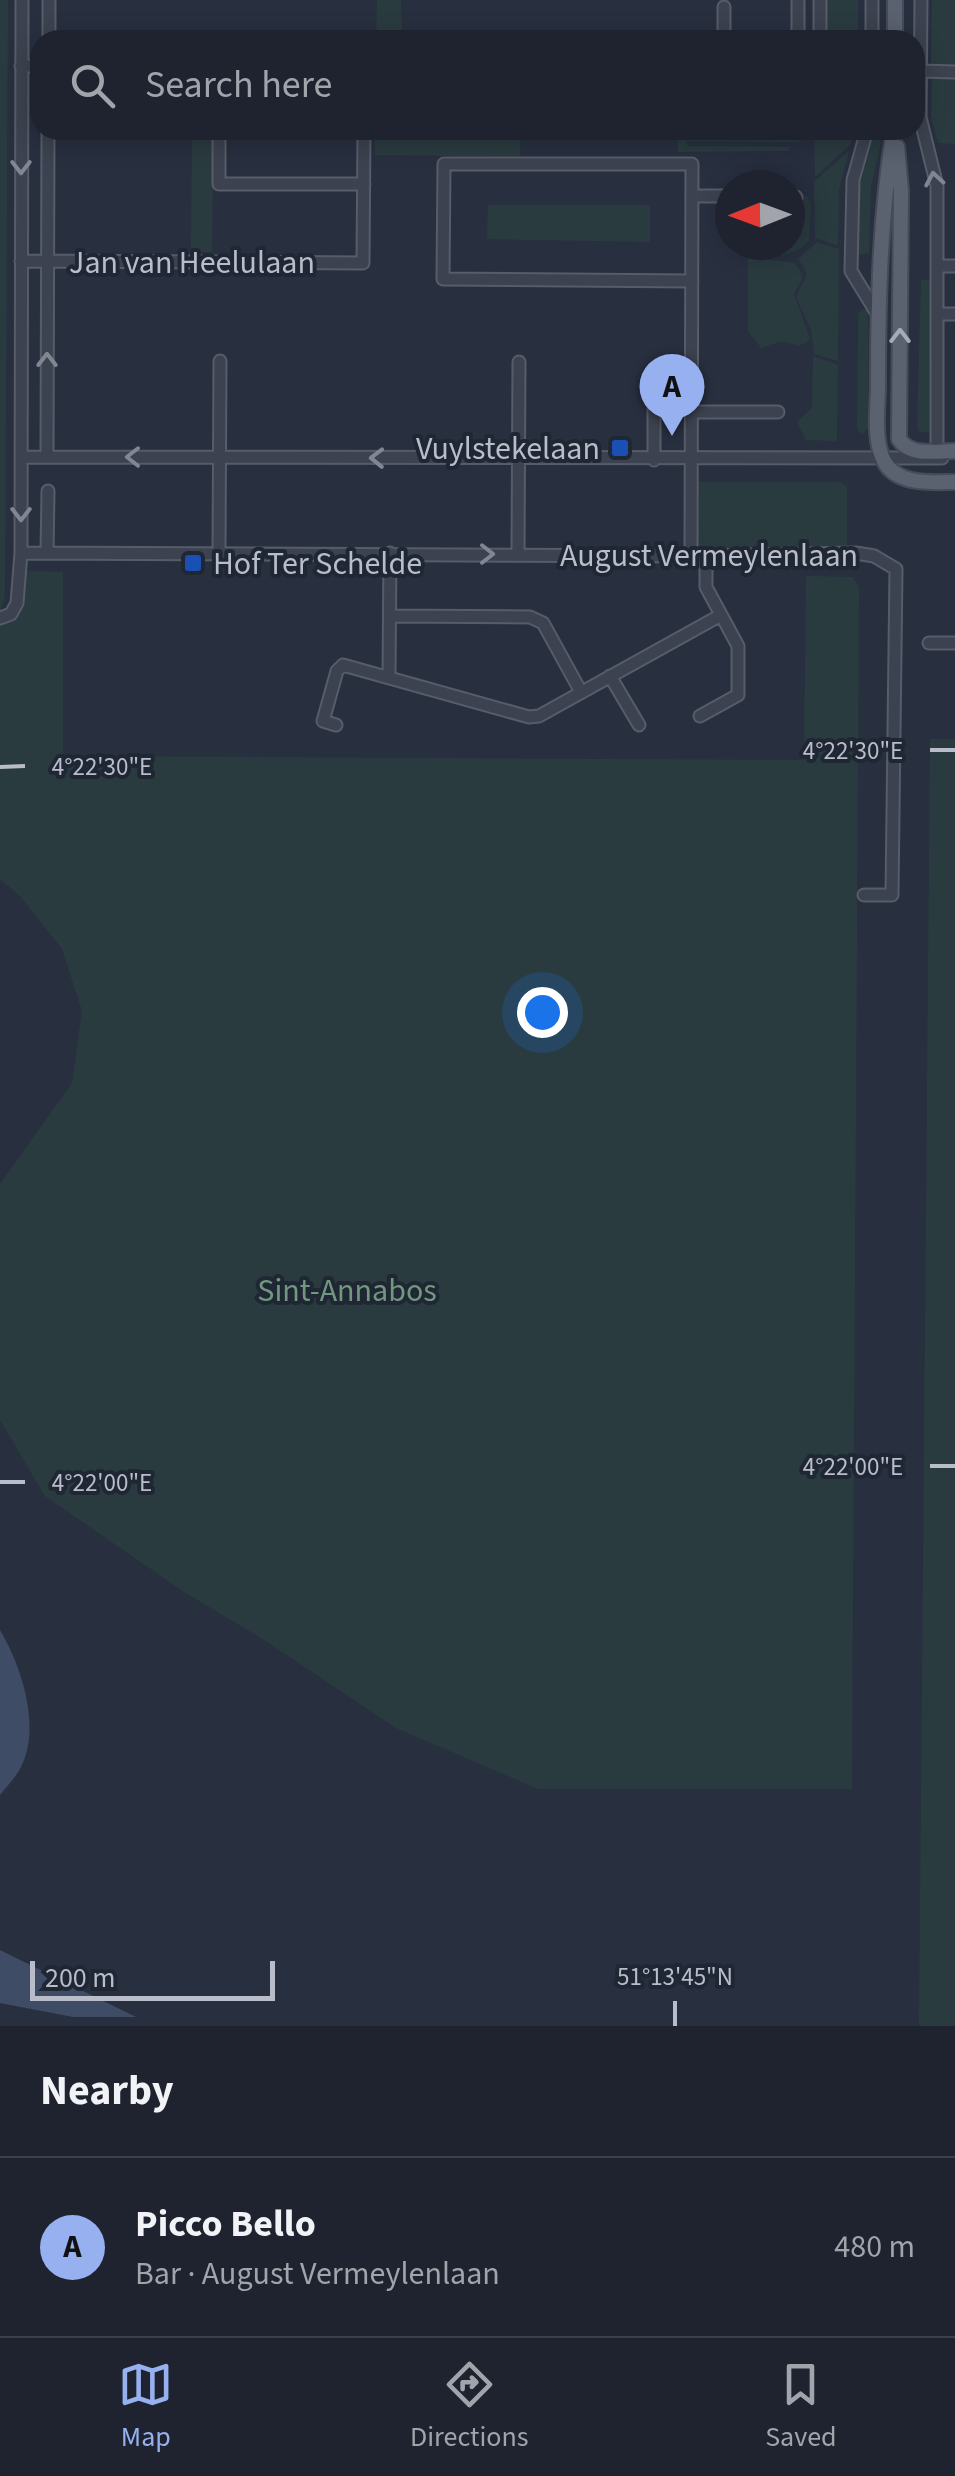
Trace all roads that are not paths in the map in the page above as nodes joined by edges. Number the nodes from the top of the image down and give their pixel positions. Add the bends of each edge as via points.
1 (22, 0) edge
2 (49, 0) edge
3 (798, 0) edge
4 (820, 0) edge
5 (872, 0) edge
6 (895, 0) edge
7 (920, 0) edge
8 (724, 7) dead end
9 (49, 30) edge
10 (724, 30) edge
11 (798, 30) edge
12 (820, 30) edge
13 (872, 30) edge
14 (895, 30) edge
15 (920, 30) edge
16 (21, 66) junction
17 (30, 66) edge
18 (925, 71) edge
19 (955, 72) edge
20 (925, 137) edge
21 (48, 140) edge
22 (219, 140) edge
23 (364, 140) edge
24 (864, 140) edge
25 (893, 140) edge
26 (896, 140) edge
27 (364, 184) junction
28 (692, 196) junction
29 (715, 196) edge
30 (21, 261) junction
31 (48, 262) junction
32 (938, 266) junction
33 (955, 266) edge
34 (692, 281) junction
35 (938, 314) junction
36 (955, 314) edge
37 (878, 315) junction
38 (220, 360) dead end
39 (520, 362) dead end
40 (660, 374) dead end
41 (691, 412) junction
42 (778, 412) dead end
43 (899, 439) junction
44 (947, 454) edge
45 (21, 457) junction
46 (46, 457) junction
47 (220, 458) junction
48 (519, 459) junction
49 (654, 460) junction
50 (691, 460) junction
51 (887, 460) junction
52 (951, 482) edge
53 (48, 491) dead end
54 (21, 553) junction
55 (47, 553) junction
56 (219, 554) junction
57 (390, 554) junction
58 (518, 554) junction
59 (691, 556) junction
60 (706, 556) junction
61 (721, 614) junction
62 (390, 616) junction
63 (0, 618) edge
64 (929, 643) dead end
65 (955, 643) edge
66 (389, 676) junction
67 (610, 676) junction
68 (581, 692) junction
69 (700, 716) dead end
70 (336, 725) dead end
71 (639, 726) dead end
72 (864, 895) dead end

1 - 16 street
2 - 9 street
3 - 11 street
4 - 12 street
5 - 13 street
6 - 14 main road
7 - 15 street
8 - 10 street
16 - 17 street
16 -> 30 street
18 - 19 street
32 -> 20 street via 937,186
21 - 31 street
22 - 27 street via 219,184
23 - 27 street
24 - 37 street via 853,180 852,271
25 - 37 main road
43 -> 26 main road
27 - 31 street, Jan van Heelulaan via 364,263
28 - 29 street
28 - 34 street
28 - 34 street via 692,164 444,164 443,279
30 - 31 street, Jan van Heelulaan
30 - 45 street
46 -> 31 street
32 - 33 street
32 - 35 street
34 - 41 street
35 - 36 street
35 - 44 street
37 - 51 main road via 878,433
38 - 47 street
39 - 48 street, August Vermeylenlaan
40 - 49 street via 654,384
41 - 42 street
41 - 50 street
43 - 44 main road via 906,449
43 - 51 street via 899,450
44 - 51 street
44 - 52 street via 938,474
45 - 46 street
45 -> 54 street
47 -> 46 street
48 -> 47 street
47 - 56 street
48 - 49 street
48 - 58 street, August Vermeylenlaan
49 - 50 street
50 - 51 street
50 - 59 street
51 - 52 main road via 911,480
53 - 55 street
54 - 55 street, August Vermeylenlaan
54 - 63 street via 17,603
55 - 56 street, August Vermeylenlaan
56 - 57 street, August Vermeylenlaan
57 -> 58 street, August Vermeylenlaan
57 - 62 street
58 - 59 street, August Vermeylenlaan
59 - 60 street, August Vermeylenlaan
60 - 61 street via 706,587
60 - 72 street, August Vermeylenlaan via 856,553 896,568 892,895
61 - 67 street
61 - 69 street via 738,646 738,695
62 - 66 street
62 - 68 street via 543,622
64 - 65 street
66 - 68 street via 529,717
66 - 70 street via 339,667 323,721
67 - 68 street
67 - 71 street

